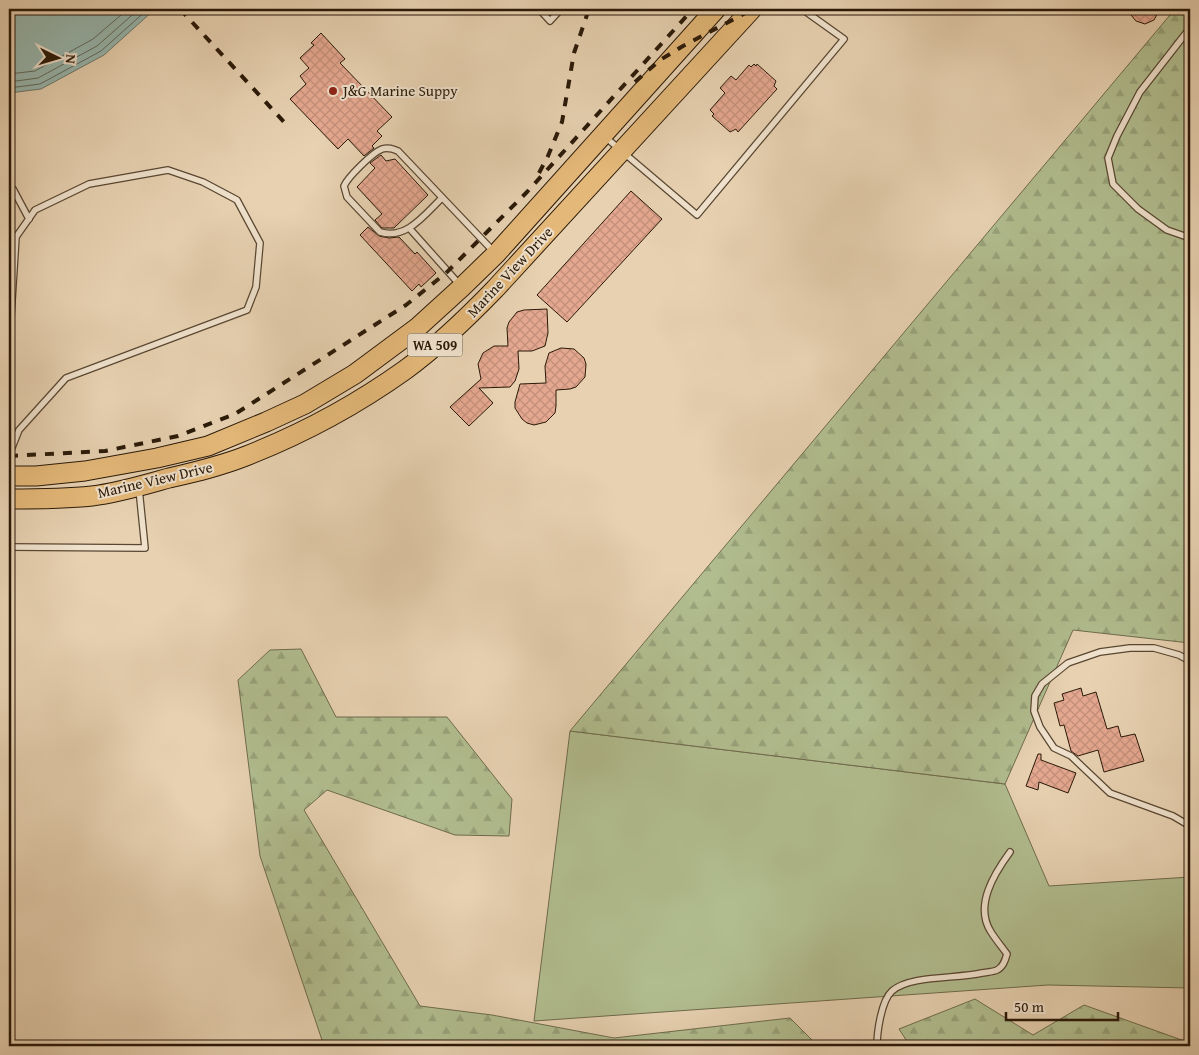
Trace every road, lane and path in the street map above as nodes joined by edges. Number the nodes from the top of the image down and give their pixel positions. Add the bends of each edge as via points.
1 (539, 9) edge
2 (561, 9) edge
3 (716, 9) edge
4 (752, 9) edge
5 (803, 9) edge
6 (1190, 28) edge
7 (603, 135) junction
8 (621, 151) junction
9 (9, 186) edge
10 (442, 198) junction
11 (29, 219) junction
12 (410, 229) junction
13 (1190, 238) edge
14 (496, 254) junction
15 (462, 287) junction
16 (9, 348) edge
17 (9, 391) edge
18 (12, 446) junction
19 (9, 455) edge
20 (9, 476) edge
21 (139, 487) junction
22 (9, 499) edge
23 (9, 547) edge
24 (1190, 661) edge
25 (1190, 826) edge
26 (1010, 852) dead end
27 (877, 1046) edge

1 - 2 lane via 550,21
3 - 7 main road, Marine View Drive / WA 509
4 - 8 main road, Marine View Drive / WA 509
5 - 8 lane via 844,39 697,215
6 - 13 lane via 1140,92 1108,158 1112,184 1167,230
7 - 8 lane
7 - 14 main road, Marine View Drive / WA 509
8 - 21 main road, Marine View Drive / WA 509 via 495,289 458,326 406,369 358,401 278,442 217,466
9 - 11 lane
10 - 12 lane
10 - 12 lane via 392,148 376,153 346,181 347,197 380,232
10 - 14 lane
11 - 16 lane via 16,237
11 - 18 lane via 35,210 89,184 168,170 203,182 237,200 260,243 256,288 247,310 66,378 19,430
12 - 15 lane
14 - 15 main road, Marine View Drive / WA 509
15 - 20 main road, Marine View Drive / WA 509 via 417,328 355,374 304,404 234,436 157,458 85,471
17 - 18 lane
18 - 19 lane
21 - 22 main road, Marine View Drive / WA 509 via 93,496
21 - 23 lane via 145,548
24 - 25 lane via 1154,648 1100,652 1068,663 1042,684 1035,696 1034,712 1054,748 1070,756 1110,793 1173,816
26 - 27 lane via 997,870 983,910 990,931 1007,954 1005,963 996,970 966,977 909,982 890,992 881,1012

